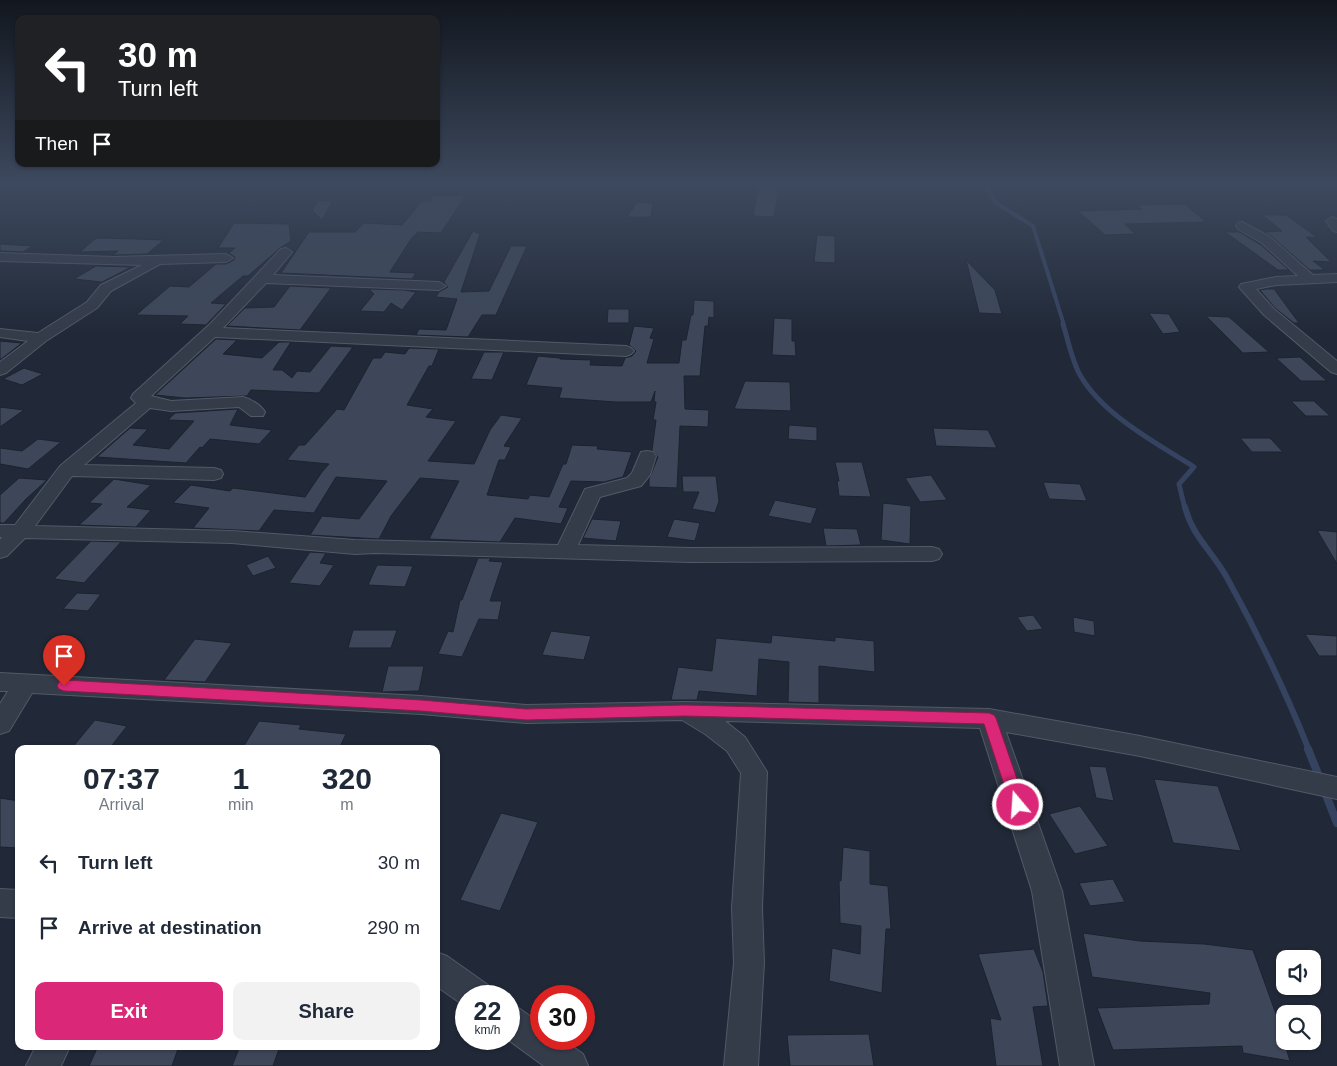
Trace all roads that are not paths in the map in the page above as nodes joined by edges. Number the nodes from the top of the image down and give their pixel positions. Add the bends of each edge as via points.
1 (1255, 234) edge
2 (286, 252) dead end
3 (0, 257) edge
4 (226, 258) dead end
5 (160, 261) junction
6 (1308, 278) junction
7 (1337, 278) edge
8 (262, 279) junction
9 (439, 286) dead end
10 (212, 332) junction
11 (0, 333) edge
12 (41, 338) junction
13 (626, 351) dead end
14 (1337, 369) edge
15 (0, 370) edge
16 (148, 401) junction
17 (257, 412) dead end
18 (647, 456) dead end
19 (67, 470) junction
20 (214, 474) dead end
21 (0, 531) edge
22 (21, 531) junction
23 (0, 551) edge
24 (565, 551) junction
25 (932, 554) dead end
26 (0, 682) edge
27 (26, 683) junction
28 (685, 711) junction
29 (989, 718) junction
30 (0, 724) edge
31 (1337, 788) edge
32 (0, 903) edge
33 (15, 904) edge
34 (440, 970) edge
35 (461, 985) edge
36 (520, 1028) edge
37 (52, 1050) edge
38 (43, 1066) edge
39 (571, 1066) edge
40 (742, 1066) edge
41 (1077, 1066) edge

1 - 6 street
2 - 8 street
3 - 5 street via 52,261
4 - 5 street
5 - 12 street via 106,288 92,305
6 - 7 street
6 - 14 street via 1276,280 1246,287 1269,312
8 - 9 street
8 - 10 street
10 - 13 street
10 - 16 street via 139,398
11 - 12 street
12 - 15 street
16 - 17 street via 171,406 243,402
16 - 19 street
18 - 24 street via 641,475 634,482 592,493
19 - 20 street
19 - 22 street
21 - 22 street
22 - 23 street
22 - 24 street via 232,537 354,555 375,546
24 - 25 street via 690,555
26 - 27 street
27 - 28 street via 526,714
27 - 30 street
28 - 29 street
28 - 40 street via 736,744 754,772 747,908 749,963
29 - 31 street
29 - 41 street via 1047,891
32 - 33 street
34 - 35 street
36 - 39 street
37 - 38 street

